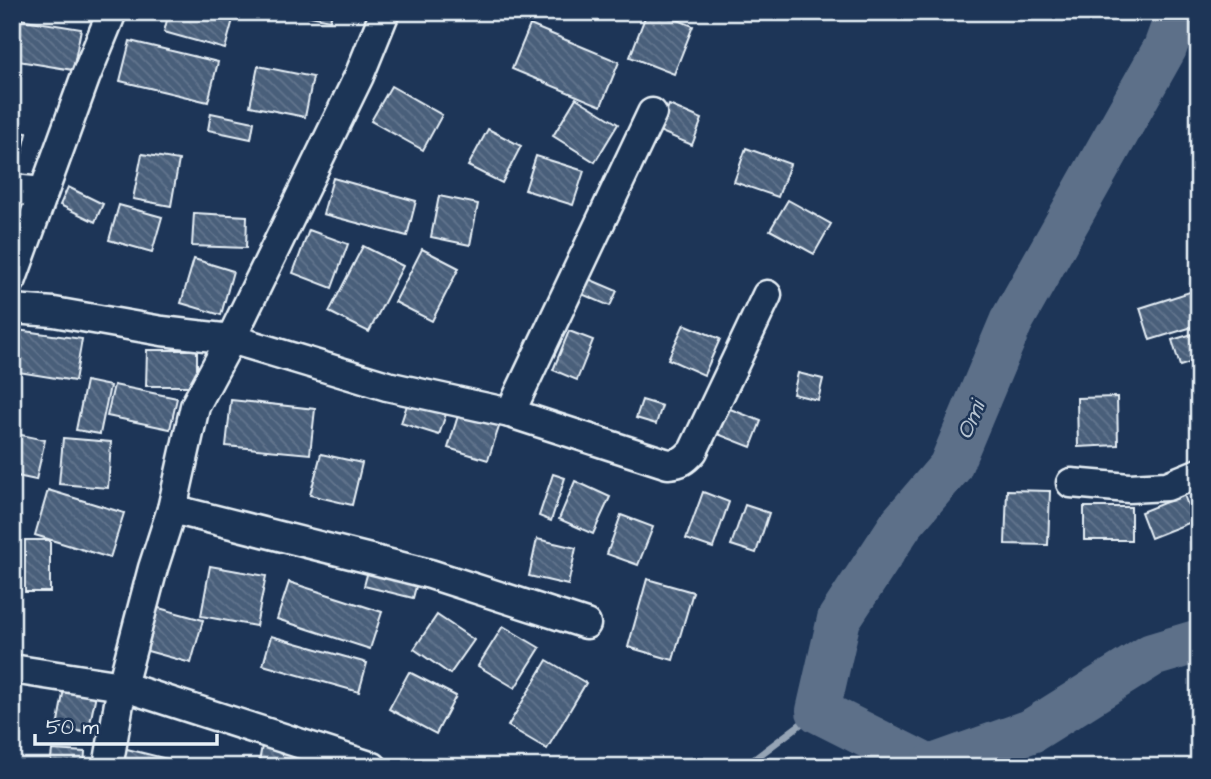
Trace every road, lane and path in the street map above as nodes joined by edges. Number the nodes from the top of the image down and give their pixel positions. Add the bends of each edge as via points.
1 (112, 12) edge
2 (385, 12) edge
3 (652, 113) dead end
4 (12, 189) edge
5 (43, 192) junction
6 (12, 279) edge
7 (767, 295) dead end
8 (12, 309) edge
9 (231, 339) junction
10 (510, 413) junction
11 (1199, 473) edge
12 (1071, 483) dead end
13 (172, 509) junction
14 (586, 624) dead end
15 (12, 669) edge
16 (122, 686) junction
17 (108, 767) edge
18 (373, 767) edge

1 - 5 street
2 - 9 street via 359,76
3 - 10 street
4 - 5 street
5 - 6 street
7 - 10 street via 693,451 684,461 668,464
8 - 9 street
9 - 10 street via 387,386
9 - 13 street via 195,406
11 - 12 street via 1167,486
13 - 14 street via 429,574
13 - 16 street
15 - 16 street
16 - 17 street
16 - 18 street

